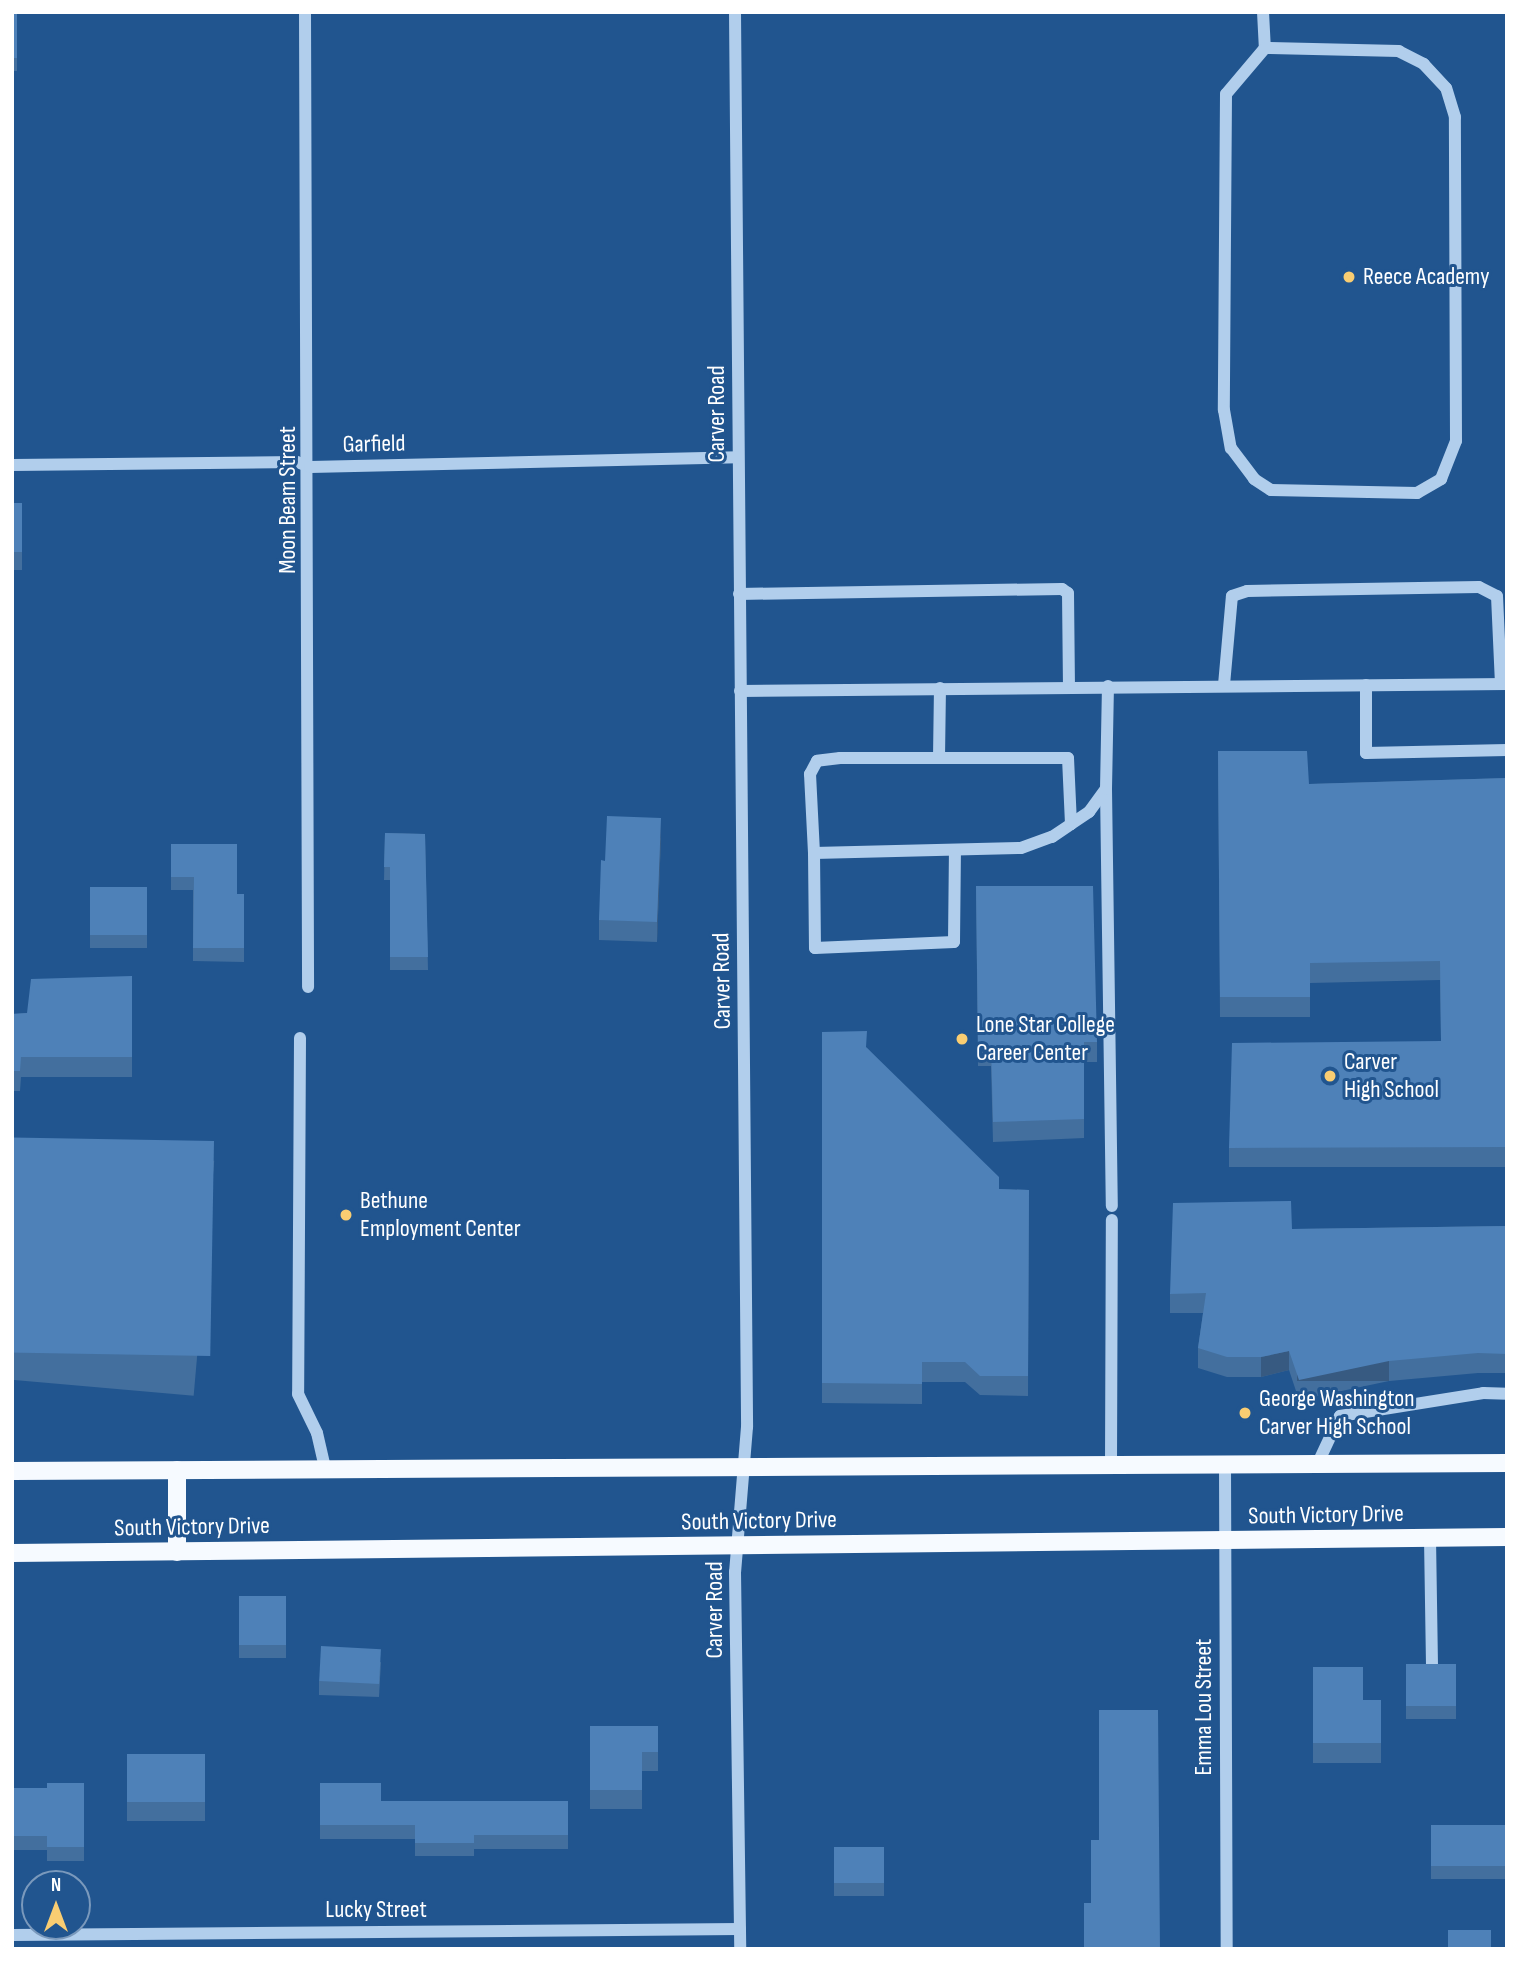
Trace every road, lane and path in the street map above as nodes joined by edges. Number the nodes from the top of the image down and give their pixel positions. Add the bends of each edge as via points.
1 (305, 12) edge
2 (735, 12) edge
3 (1263, 12) edge
4 (1265, 48) junction
5 (738, 457) junction
6 (12, 464) edge
7 (310, 467) junction
8 (739, 594) junction
9 (1504, 684) edge
10 (1224, 685) junction
11 (1366, 685) junction
12 (1069, 686) junction
13 (1108, 686) junction
14 (940, 688) junction
15 (740, 691) junction
16 (1507, 750) edge
17 (939, 758) junction
18 (1105, 789) junction
19 (1071, 824) junction
20 (955, 850) junction
21 (814, 853) junction
22 (308, 987) dead end
23 (300, 1038) dead end
24 (1112, 1206) dead end
25 (1112, 1220) dead end
26 (1507, 1394) edge
27 (1507, 1463) edge
28 (744, 1465) junction
29 (1111, 1465) junction
30 (1225, 1465) junction
31 (1317, 1465) junction
32 (325, 1469) junction
33 (177, 1470) junction
34 (12, 1471) edge
35 (1507, 1537) edge
36 (1430, 1538) junction
37 (1224, 1540) junction
38 (737, 1546) junction
39 (177, 1552) junction
40 (12, 1553) edge
41 (1432, 1668) edge
42 (740, 1929) junction
43 (12, 1935) edge
44 (740, 1949) edge
45 (1227, 1949) edge

1 - 7 street, Moon Beam Street
2 - 5 street, Carver Road
3 - 4 street
4 - 4 street via 1226,94 1224,410 1231,448 1254,479 1271,491 1417,493 1441,479 1456,441 1455,117 1446,88 1424,64 1399,51
5 - 7 street, Garfield
5 - 8 street, Carver Road
6 - 7 street, Garfield via 297,462
7 - 22 street, Moon Beam Street
8 - 12 street via 1062,589 1068,593
8 - 15 street, Carver Road
9 - 10 street via 1497,596 1479,587 1247,591 1232,596
9 - 11 street
10 - 11 street
10 - 13 street
11 - 16 street via 1366,753
12 - 13 street
12 - 14 street
13 - 18 street
14 - 15 street
14 - 17 street
15 - 28 street, Carver Road
17 - 19 street via 1068,758
17 - 21 street via 817,761 810,774
18 - 19 street via 1089,812
18 - 24 street
19 - 20 street via 1021,848
20 - 21 street
20 - 21 street via 954,942 815,948
23 - 32 street via 298,1394 317,1433
25 - 29 street
26 - 31 street via 1483,1393 1340,1416
27 - 31 main road, South Victory Drive
28 - 29 main road, South Victory Drive
28 - 32 main road, South Victory Drive
28 - 38 street, Carver Road
29 - 30 main road, South Victory Drive
30 - 31 main road, South Victory Drive
30 - 37 street, Emma Lou Street
32 - 33 main road, South Victory Drive
33 - 34 main road, South Victory Drive
33 - 39 main road
35 - 36 main road, South Victory Drive
36 - 37 main road, South Victory Drive
36 - 41 street
37 - 38 main road, South Victory Drive
37 - 45 street, Emma Lou Street
38 - 39 main road, South Victory Drive
38 - 42 street, Carver Road
39 - 40 main road, South Victory Drive
42 - 43 street, Lucky Street
42 - 44 street, Carver Road

